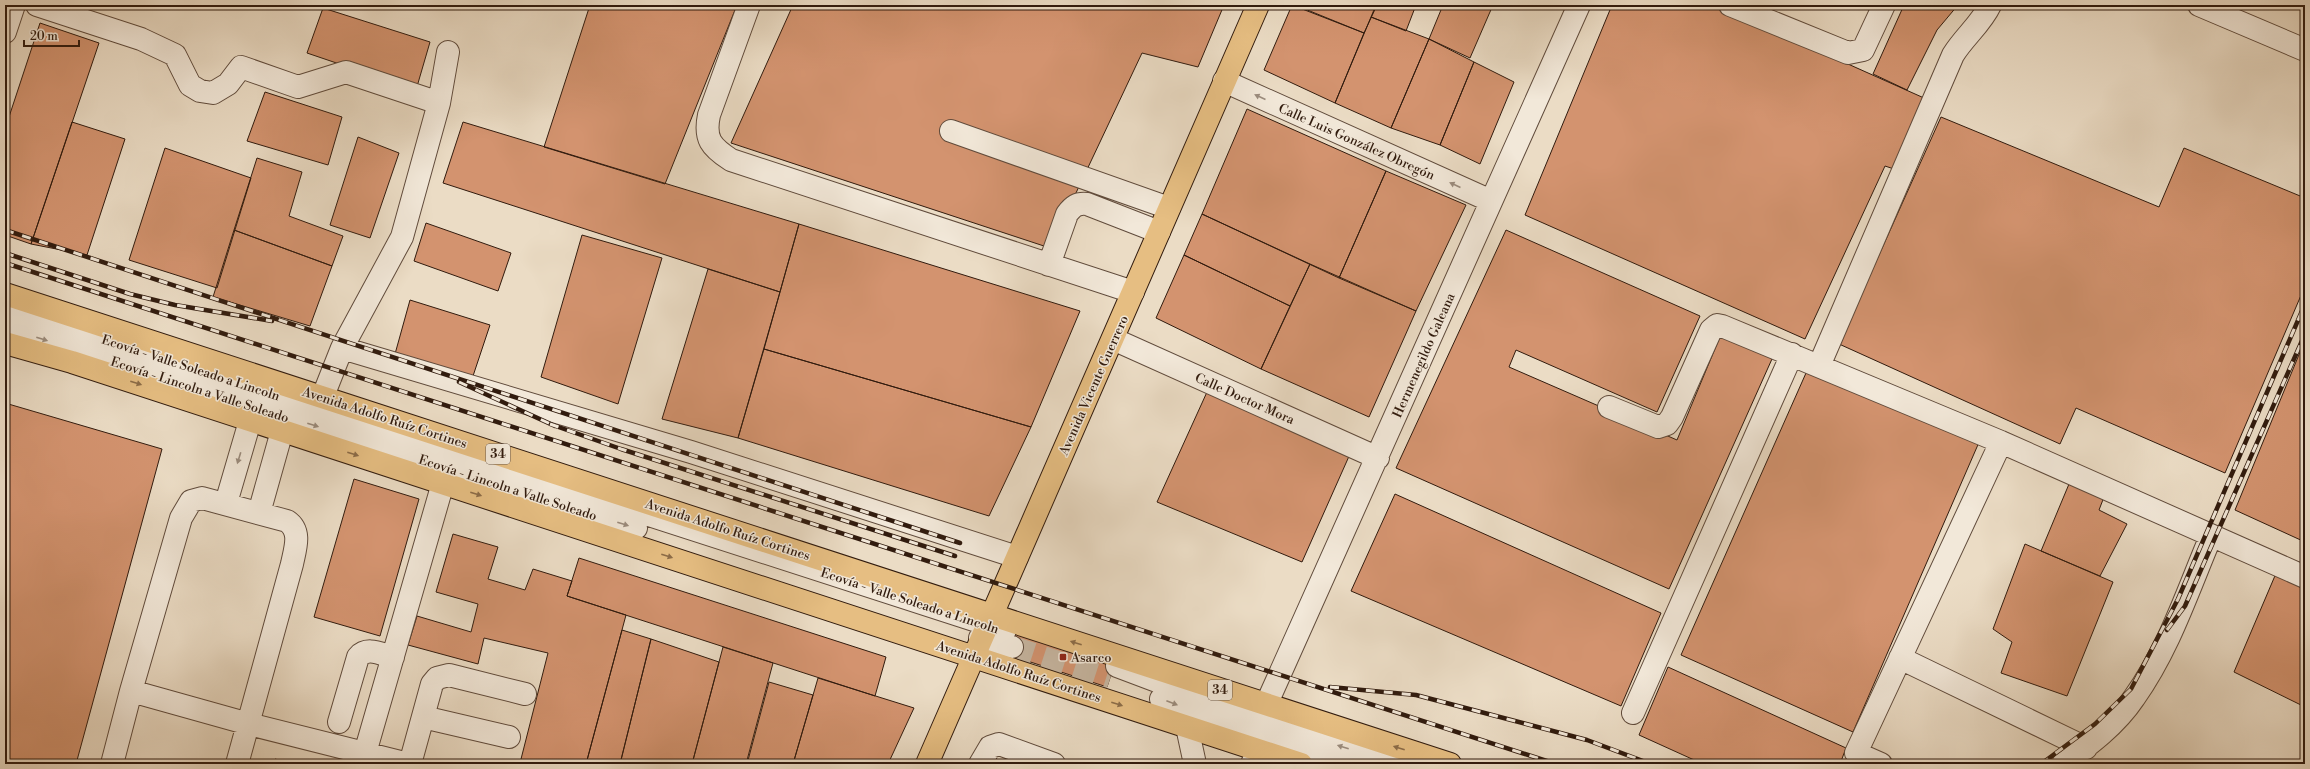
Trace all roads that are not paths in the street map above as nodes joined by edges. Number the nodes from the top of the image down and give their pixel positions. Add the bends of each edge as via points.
1 (14, 5) edge
2 (36, 5) edge
3 (749, 5) edge
4 (1258, 5) edge
5 (1579, 5) edge
6 (1730, 5) edge
7 (1884, 5) edge
8 (1990, 5) edge
9 (2199, 5) edge
10 (5, 32) edge
11 (2305, 50) edge
12 (448, 52) dead end
13 (1224, 81) junction
14 (439, 103) junction
15 (951, 131) dead end
16 (1491, 201) junction
17 (1169, 208) junction
18 (1159, 232) junction
19 (1049, 265) junction
20 (1133, 292) junction
21 (5, 294) edge
22 (5, 307) edge
23 (5, 327) edge
24 (1113, 339) junction
25 (5, 343) edge
26 (342, 348) junction
27 (1792, 354) junction
28 (1819, 366) junction
29 (323, 396) junction
30 (1609, 407) dead end
31 (250, 421) junction
32 (282, 431) junction
33 (2001, 442) junction
34 (1378, 458) junction
35 (443, 483) junction
36 (226, 503) junction
37 (259, 513) junction
38 (2211, 536) junction
39 (1017, 556) junction
40 (2305, 577) edge
41 (983, 633) junction
42 (1014, 640) tunnel mouth
43 (393, 657) junction
44 (1900, 658) junction
45 (131, 691) junction
46 (525, 694) dead end
47 (1266, 706) junction
48 (1633, 713) dead end
49 (423, 717) junction
50 (339, 722) dead end
51 (249, 724) junction
52 (1187, 727) junction
53 (509, 737) dead end
54 (2086, 748) junction
55 (365, 753) junction
56 (1255, 757) edge
57 (112, 764) edge
58 (237, 764) edge
59 (409, 764) edge
60 (927, 764) edge
61 (980, 764) edge
62 (1054, 764) edge
63 (1195, 764) edge
64 (1301, 764) edge
65 (1344, 764) edge
66 (1393, 764) edge
67 (1450, 764) edge
68 (1881, 764) edge
69 (2062, 764) edge

1 - 10 street
2 - 14 street via 141,39 175,55 190,85 200,91 213,93 228,84 241,67 298,87 346,72
3 - 19 street via 706,128 709,140 716,151 731,160
4 - 13 main road, Avenida Vicente Guerrero
5 - 16 street, Hermenegildo Galeana
6 - 7 street via 1848,53 1863,50
8 - 28 street via 1953,55
9 - 11 street
12 - 14 street
16 -> 13 street, Calle Luis González Obregón
13 - 17 main road, Avenida Vicente Guerrero
14 - 26 street via 402,237
15 - 17 street
16 - 34 street, Hermenegildo Galeana
17 - 18 main road, Avenida Vicente Guerrero
18 - 19 street via 1079,203 1067,214
18 - 20 main road, Avenida Vicente Guerrero
19 - 20 street
20 - 24 main road, Avenida Vicente Guerrero
21 - 29 main road, Avenida Adolfo Ruíz Cortines / 34
22 - 41 street, Ecovía - Valle Soleado a Lincoln
23 -> 41 street, Ecovía - Lincoln a Valle Soleado
24 - 34 street, Calle Doctor Mora
24 - 39 main road, Avenida Vicente Guerrero
25 -> 31 main road, Avenida Adolfo Ruíz Cortines / 34 via 72,362
26 - 29 street
26 - 39 street via 691,452
27 - 28 street
27 - 30 street via 1717,325 1710,330 1672,418 1667,424 1658,427
27 - 48 street
28 - 33 street
29 - 41 main road, Avenida Adolfo Ruíz Cortines / 34
31 - 32 main road, Avenida Adolfo Ruíz Cortines / 34
31 -> 36 street
32 -> 35 main road, Avenida Adolfo Ruíz Cortines / 34
32 - 37 street
33 - 38 street
33 - 44 street
34 - 47 street, Hermenegildo Galeana
35 -> 41 main road, Avenida Adolfo Ruíz Cortines / 34
35 - 43 street
36 - 37 street
36 - 45 street via 202,498 191,501 186,506
37 - 51 street via 292,525 297,534
38 - 40 street
38 - 54 street via 2154,666 2134,699
39 - 41 main road, Avenida Vicente Guerrero
41 - 42 street, Ecovía - Valle Soleado a Lincoln
47 -> 41 main road, Avenida Adolfo Ruíz Cortines / 34
41 -> 52 main road, Avenida Adolfo Ruíz Cortines / 34
41 - 60 main road, Avenida Vicente Guerrero
43 - 50 street via 369,651 358,656
43 - 55 street
44 - 54 street
44 - 68 street via 1856,753
45 - 51 street
45 - 57 street
46 - 49 street via 444,675 432,684
67 -> 47 main road, Avenida Adolfo Ruíz Cortines / 34
49 - 53 street
49 - 59 street
51 - 55 street
51 - 58 street
52 - 56 main road, Avenida Adolfo Ruíz Cortines / 34
52 - 63 street
54 - 69 street
55 - 59 street
56 - 64 main road, Avenida Adolfo Ruíz Cortines / 34
61 - 62 street via 990,747 999,744
66 -> 65 street via 1112,672 1248,732

